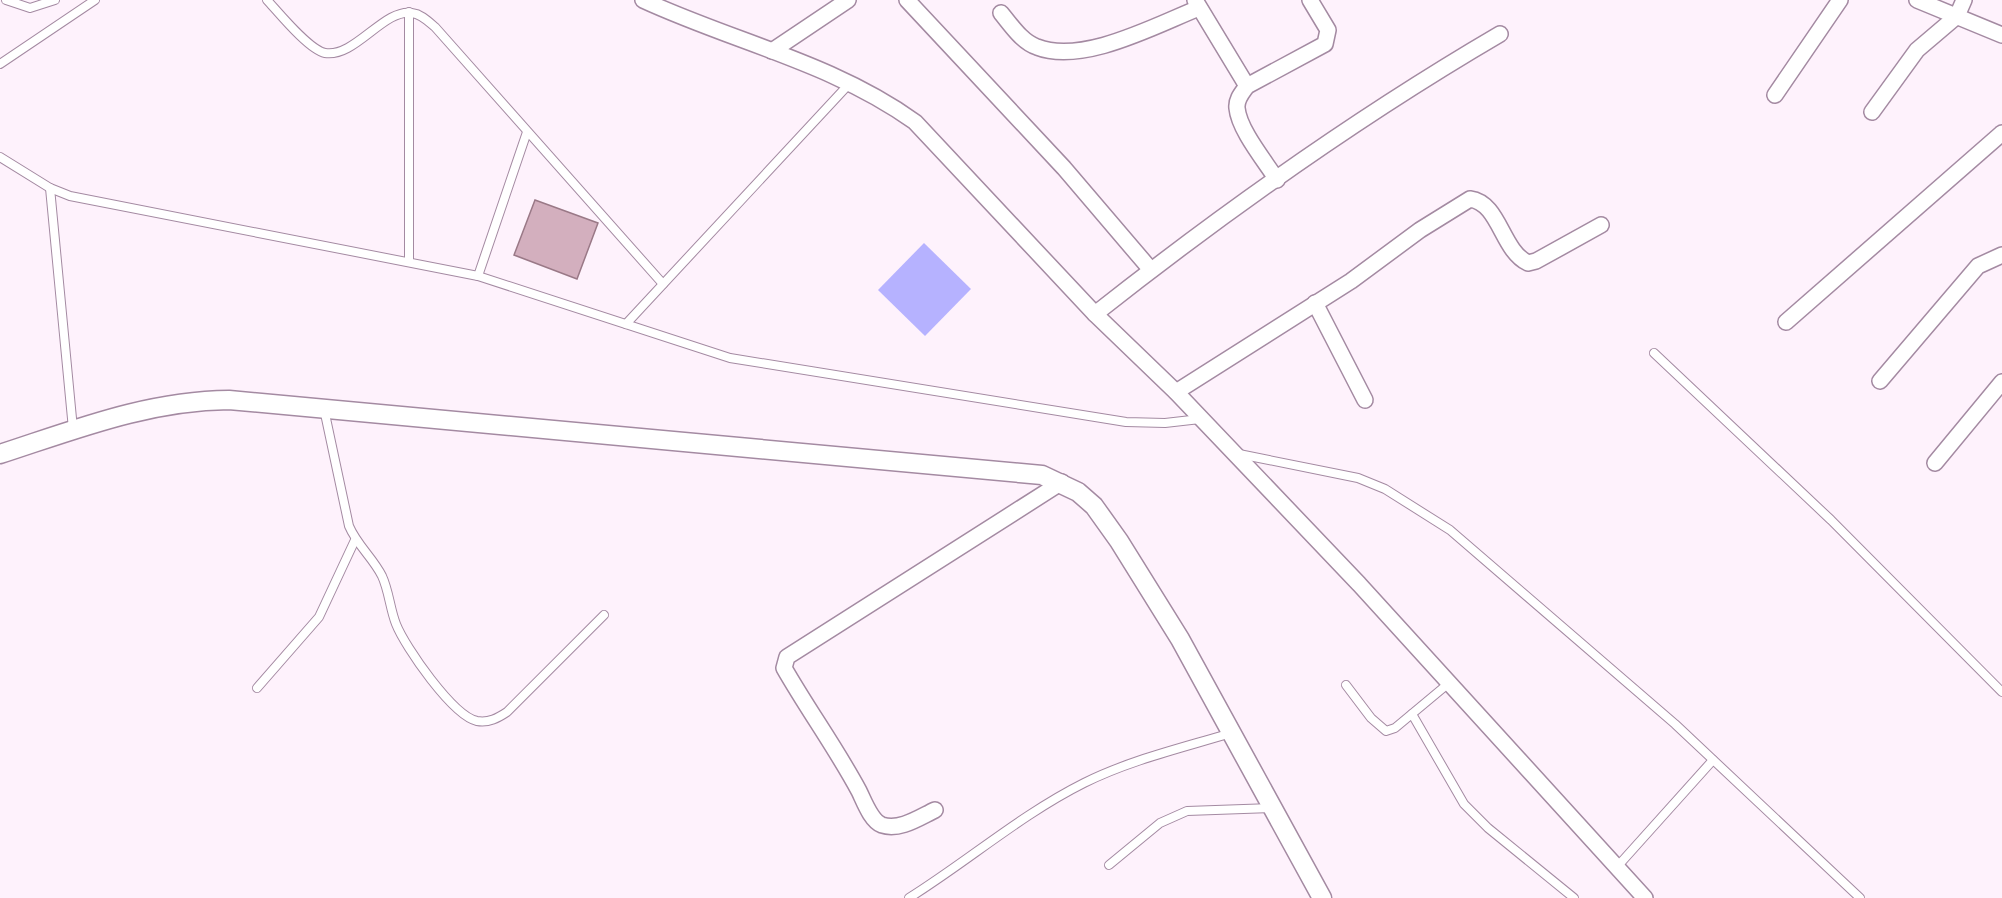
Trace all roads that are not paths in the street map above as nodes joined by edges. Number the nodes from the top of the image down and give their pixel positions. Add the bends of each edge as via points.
1 (6, 0) edge
2 (55, 0) edge
3 (95, 0) edge
4 (267, 0) edge
5 (643, 0) edge
6 (848, 0) edge
7 (907, 0) edge
8 (1310, 0) edge
9 (1840, 0) edge
10 (1917, 0) edge
11 (1964, 0) edge
12 (1197, 4) edge
13 (409, 12) junction
14 (1001, 13) dead end
15 (1957, 16) junction
16 (1500, 34) dead end
17 (2002, 35) edge
18 (772, 51) junction
19 (0, 64) edge
20 (851, 82) junction
21 (1247, 86) junction
22 (1775, 95) dead end
23 (1872, 112) dead end
24 (527, 132) junction
25 (2002, 133) edge
26 (0, 156) edge
27 (1277, 180) junction
28 (50, 188) junction
29 (1601, 225) dead end
30 (2002, 255) edge
31 (409, 262) junction
32 (1151, 270) junction
33 (478, 276) junction
34 (663, 284) junction
35 (1315, 303) junction
36 (1095, 314) junction
37 (1786, 322) dead end
38 (626, 324) junction
39 (1654, 353) dead end
40 (1880, 381) dead end
41 (2002, 382) edge
42 (1176, 392) junction
43 (1365, 400) dead end
44 (324, 409) junction
45 (1202, 419) junction
46 (74, 430) junction
47 (1235, 453) junction
48 (0, 454) edge
49 (1935, 463) dead end
50 (1062, 482) junction
51 (355, 540) junction
52 (604, 615) dead end
53 (1449, 683) junction
54 (1346, 685) dead end
55 (256, 688) dead end
56 (2002, 692) edge
57 (1412, 714) junction
58 (1233, 733) junction
59 (1713, 760) junction
60 (1274, 808) junction
61 (935, 810) dead end
62 (1109, 865) dead end
63 (1616, 867) junction
64 (909, 898) edge
65 (1322, 898) edge
66 (1574, 898) edge
67 (1645, 898) edge
68 (1860, 898) edge

1 - 2 lane via 30,8
3 - 19 lane
4 - 13 lane via 324,53 336,53
5 - 18 street
6 - 18 street
7 - 32 street via 1064,168
8 - 21 street via 1328,30 1325,44
9 - 22 street
10 - 15 street
11 - 15 street
12 - 14 street via 1105,46 1077,50 1036,47
12 - 21 street
13 - 24 lane via 435,27
13 - 31 lane
15 - 17 street
15 - 23 street via 1917,50
16 - 27 street via 1385,104
18 - 20 street
20 - 34 lane
20 - 36 street via 885,100 935,140
21 - 27 street via 1239,96 1240,119
24 - 33 lane
24 - 34 lane
25 - 37 street
26 - 28 lane
27 - 32 street
28 - 31 lane via 95,202
28 - 46 lane
29 - 35 street via 1528,263 1514,253 1487,206 1470,199
30 - 40 street via 1978,266
31 - 33 lane
32 - 36 street
33 - 38 lane
34 - 38 lane
35 - 42 street
35 - 43 street
36 - 42 street
38 - 45 lane via 730,358 777,368 1126,422
39 - 56 lane via 1831,520
41 - 49 street
42 - 45 street
44 - 46 street via 229,400 193,401 137,410
44 - 50 street via 1018,471
44 - 51 lane
45 - 47 street
46 - 48 street
47 - 53 street
47 - 59 lane via 1358,478 1414,506 1450,530 1528,595
50 - 58 street via 1094,506 1119,541
50 - 61 street via 787,657 784,668 880,824 905,824
51 - 52 lane via 383,579 395,622 410,653 462,711 476,721 491,721 507,712
51 - 55 lane via 319,617
53 - 57 lane
53 - 63 street
54 - 57 lane via 1386,731
57 - 66 lane via 1464,804
58 - 60 street
58 - 64 lane via 1083,783
59 - 63 lane
59 - 68 lane
60 - 62 lane via 1187,811 1160,823
60 - 65 street
63 - 67 street

